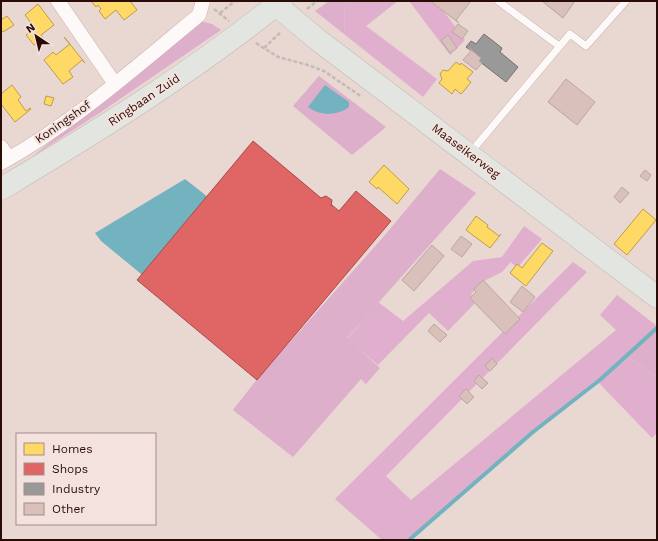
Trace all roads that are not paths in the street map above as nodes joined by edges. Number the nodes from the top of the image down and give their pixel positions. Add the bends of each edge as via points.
1 (58, 1) edge
2 (498, 1) edge
3 (626, 1) edge
4 (203, 2) edge
5 (278, 3) edge
6 (559, 46) junction
7 (115, 84) junction
8 (1, 147) edge
9 (470, 153) junction
10 (5, 161) edge
11 (1, 189) edge
12 (657, 297) edge

1 - 7 street
2 - 6 lane
3 - 6 lane via 586,46 570,34
4 - 7 street, Koningshof via 199,15
5 - 9 main road, Maaseikerweg via 318,40
5 - 11 main road, Ringbaan Zuid via 192,68 102,128
6 - 9 lane
7 - 10 street, Koningshof via 69,120
8 - 10 street
9 - 12 main road, Maaseikerweg

